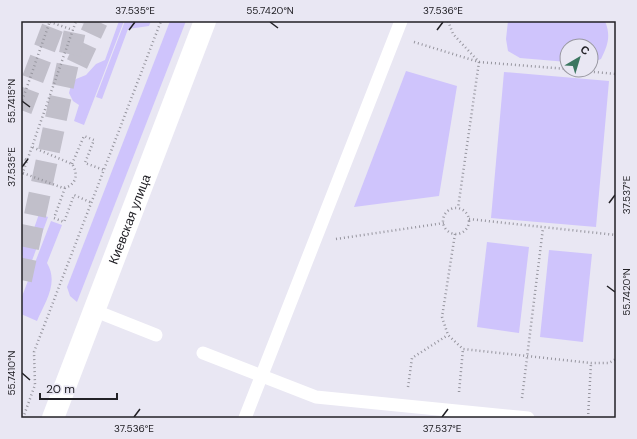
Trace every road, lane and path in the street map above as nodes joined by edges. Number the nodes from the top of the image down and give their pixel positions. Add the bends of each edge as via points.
1 (50, 21) edge
2 (76, 21) edge
3 (161, 21) edge
4 (206, 21) edge
5 (401, 21) edge
6 (448, 21) edge
7 (73, 30) junction
8 (394, 37) junction
9 (479, 62) junction
10 (559, 68) edge
11 (599, 72) edge
12 (616, 74) edge
13 (21, 104) edge
14 (32, 147) junction
15 (21, 158) edge
16 (27, 160) junction
17 (72, 164) junction
18 (104, 170) junction
19 (23, 173) junction
20 (21, 178) edge
21 (65, 188) junction
22 (92, 203) junction
23 (458, 208) junction
24 (469, 219) junction
25 (444, 223) junction
26 (543, 228) junction
27 (455, 234) junction
28 (616, 235) edge
29 (314, 243) junction
30 (93, 310) junction
31 (156, 335) dead end
32 (448, 335) junction
33 (463, 349) junction
34 (202, 353) dead end
35 (527, 355) junction
36 (616, 358) edge
37 (591, 364) junction
38 (261, 376) junction
39 (405, 406) junction
40 (457, 411) junction
41 (23, 418) edge
42 (53, 418) edge
43 (245, 418) edge
44 (524, 418) edge
45 (588, 418) edge

1 - 7 path
1 - 13 path
2 - 7 path
3 - 18 path
4 - 30 street, Киевская улица
5 - 8 lane
6 - 9 path via 453,34
7 - 14 path
8 - 9 path
8 - 29 lane
9 - 10 path
9 - 23 path
11 - 12 path
14 - 16 path
14 - 17 path
15 - 16 path
16 - 19 path
17 - 18 path via 84,136 94,140 85,163
17 - 21 path via 76,169 76,179
18 - 22 path
19 - 20 path
19 - 21 path
21 - 22 path via 54,218 64,222 74,195
22 - 41 path via 34,352 35,385
23 - 24 path via 463,210
23 - 25 path via 447,212
24 - 26 path
24 - 27 path via 466,230 461,234
25 - 27 path via 446,229
25 - 29 path
26 - 28 path
26 - 35 path
27 - 32 path via 442,317
29 - 38 lane
30 - 31 lane
30 - 42 street, Киевская улица
32 - 33 path
32 - 39 path via 412,358
33 - 35 path
33 - 40 path
34 - 38 lane
35 - 37 path
35 - 44 path
36 - 37 path via 609,363
37 - 45 path
38 - 39 lane via 316,397
38 - 43 lane
39 - 40 lane
40 - 44 lane

